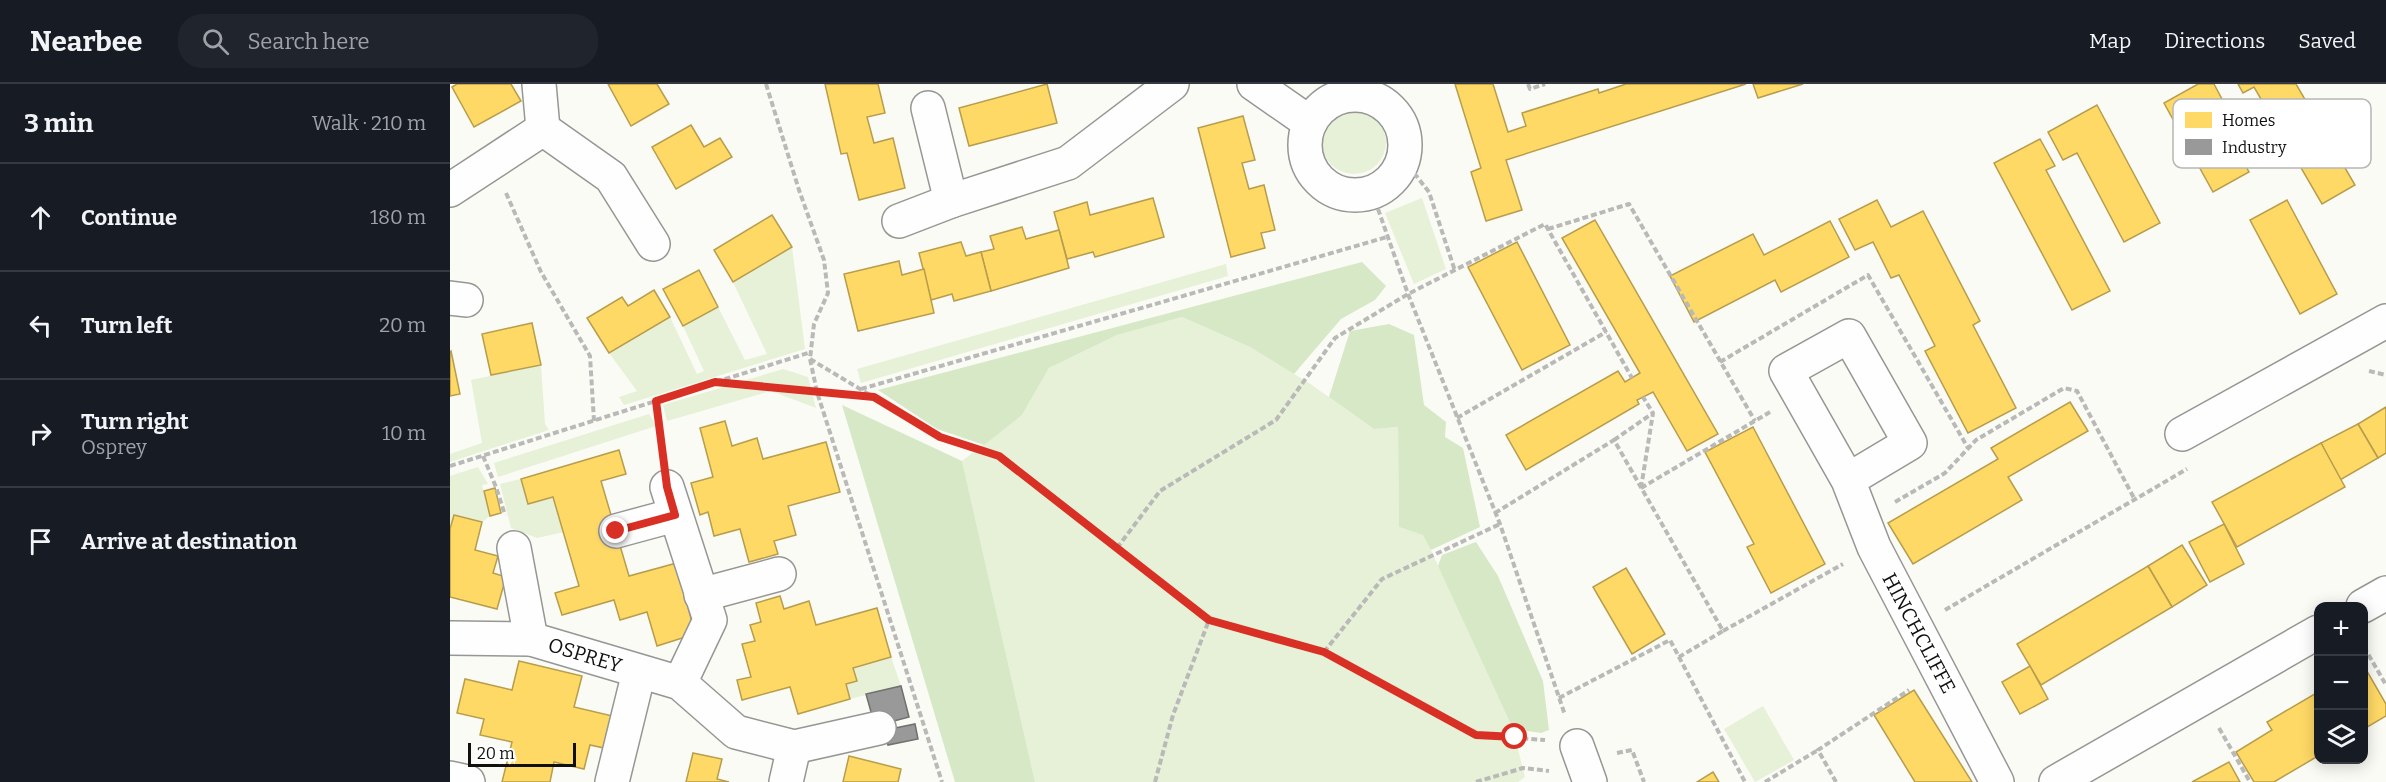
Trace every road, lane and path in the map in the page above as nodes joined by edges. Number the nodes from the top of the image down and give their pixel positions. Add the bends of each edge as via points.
1 (539, 84) edge
2 (766, 84) edge
3 (1173, 84) edge
4 (1254, 84) edge
5 (1528, 84) edge
6 (1545, 84) edge
7 (1372, 91) edge
8 (928, 108) dead end
9 (1310, 123) junction
10 (543, 129) junction
11 (1403, 159) junction
12 (493, 162) junction
13 (450, 190) edge
14 (1372, 192) junction
15 (951, 201) junction
16 (899, 221) dead end
17 (1548, 229) junction
18 (1387, 237) junction
19 (653, 244) dead end
20 (1455, 271) junction
21 (1408, 294) junction
22 (2386, 321) edge
23 (1606, 332) junction
24 (811, 352) junction
25 (810, 359) junction
26 (2361, 368) dead end
27 (2386, 375) edge
28 (1632, 378) dead end
29 (715, 382) junction
30 (861, 389) junction
31 (817, 392) junction
32 (1800, 395) junction
33 (874, 397) junction
34 (1643, 397) dead end
35 (656, 401) junction
36 (1653, 413) junction
37 (1457, 418) junction
38 (594, 421) junction
39 (1755, 421) junction
40 (2182, 434) dead end
41 (1614, 440) junction
42 (483, 456) junction
43 (2197, 464) dead end
44 (450, 466) edge
45 (1848, 480) junction
46 (1641, 488) junction
47 (2135, 500) junction
48 (671, 501) junction
49 (1495, 513) junction
50 (1500, 524) junction
51 (616, 531) dead end
52 (1868, 534) junction
53 (514, 548) joint
54 (1117, 548) junction
55 (779, 574) dead end
56 (2386, 593) edge
57 (701, 595) junction
58 (2368, 603) edge
59 (1209, 620) junction
60 (1916, 627) junction
61 (1723, 632) junction
62 (2314, 635) edge
63 (531, 639) junction
64 (451, 647) edge
65 (1324, 652) junction
66 (2368, 654) edge
67 (1679, 657) junction
68 (1939, 671) junction
69 (639, 672) junction
70 (680, 683) junction
71 (2386, 685) edge
72 (1559, 698) junction
73 (2202, 700) junction
74 (879, 728) dead end
75 (1577, 746) junction
76 (794, 747) junction
77 (1818, 750) junction
78 (450, 778) edge
79 (1589, 780) edge
80 (468, 782) edge
81 (612, 782) edge
82 (786, 782) edge
83 (942, 782) edge
84 (1155, 782) edge
85 (1476, 782) edge
86 (1745, 782) edge
87 (1765, 782) edge
88 (1836, 782) edge
89 (1997, 782) edge
90 (2056, 782) edge
91 (2250, 782) edge

1 - 10 street
2 - 24 path via 824,260 828,293 814,324
3 - 15 street via 1068,163
4 - 9 street
5 - 6 path via 1530,89
7 - 9 street via 1330,102
7 - 11 street via 1396,116 1403,130
8 - 15 street
9 - 14 street via 1306,156 1318,178 1339,193
10 - 12 street
10 - 19 street via 611,177
11 - 14 street via 1386,185
11 - 20 path via 1429,192
12 - 13 street
12 - 38 path via 541,272 590,356
14 - 18 path
15 - 16 street
17 - 20 path via 1545,224
17 - 23 path
17 - 39 path via 1629,204
18 - 21 path
18 - 30 path
20 - 21 path
21 - 37 path
21 - 54 path via 1335,338 1276,420 1160,491
22 - 40 street
23 - 28 path
23 - 37 path
24 - 25 path
24 - 29 path
25 - 30 path
25 - 31 path
26 - 27 path
29 - 31 path
29 - 35 path
30 - 33 path
31 - 33 path
31 - 83 path
32 - 39 path
32 - 45 street, HINCHCLIFFE
32 - 45 street, HINCHCLIFFE via 1785,371 1849,336 1910,443
33 - 54 path via 940,437 999,456
34 - 36 path
35 - 38 path
35 - 48 path
36 - 41 path
36 - 46 path
37 - 49 path
38 - 42 path
39 - 46 path
41 - 46 path
41 - 49 path
42 - 44 path
42 - 53 path
43 - 47 path
45 - 52 street, HINCHCLIFFE
46 - 61 path
47 - 52 path via 2077,391 2064,388 1976,440 1945,473
47 - 60 path
48 - 51 street
48 - 57 street
49 - 50 path
50 - 65 path via 1382,579
50 - 72 path
52 - 60 street, HINCHCLIFFE
52 - 61 path
53 - 63 street, OSPREY
54 - 59 path
55 - 57 street
56 - 58 street
57 - 70 street via 710,620
59 - 65 path
59 - 84 path via 1173,714
60 - 68 street, HINCHCLIFFE
61 - 67 path
62 - 73 street
63 - 64 street, OSPREY
63 - 69 street, OSPREY
65 - 75 path via 1476,735 1542,739
66 - 71 path
67 - 72 path via 1670,640
67 - 86 path
68 - 77 path
68 - 89 street, HINCHCLIFFE
69 - 70 street, OSPREY
69 - 81 street, OSPREY
70 - 76 street, OSPREY via 736,732
72 - 75 path
73 - 90 street
73 - 91 path
74 - 76 street, OSPREY
75 - 79 street
76 - 82 street
77 - 87 path
77 - 88 path
78 - 80 street
79 - 85 path via 1523,768

